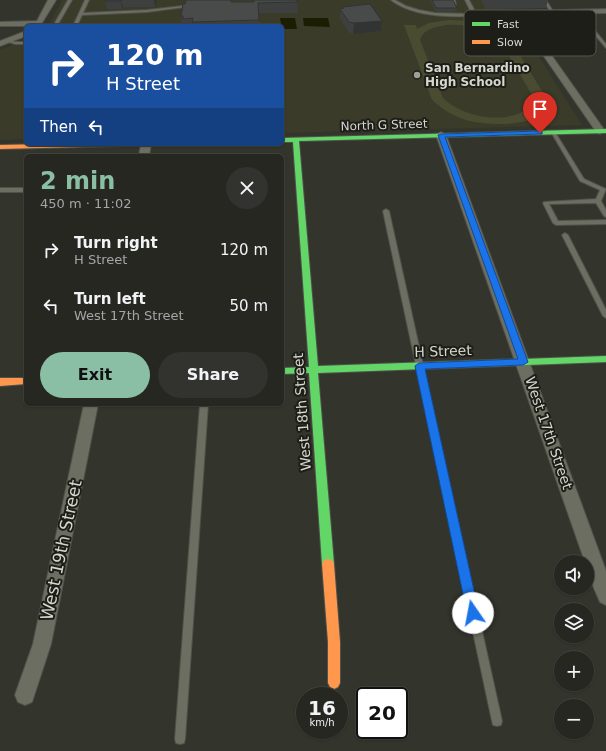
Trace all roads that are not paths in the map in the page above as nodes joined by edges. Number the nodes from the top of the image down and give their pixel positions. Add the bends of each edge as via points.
1 (52, 0) edge
2 (70, 0) edge
3 (87, 0) edge
4 (393, 0) edge
5 (453, 0) edge
6 (467, 0) edge
7 (544, 0) edge
8 (455, 4) edge
9 (194, 6) edge
10 (472, 10) edge
11 (552, 10) edge
12 (81, 14) junction
13 (464, 14) edge
14 (0, 24) edge
15 (37, 24) edge
16 (57, 24) edge
17 (76, 24) edge
18 (24, 34) edge
19 (596, 35) edge
20 (4, 42) edge
21 (24, 43) edge
22 (606, 47) edge
23 (549, 56) edge
24 (603, 131) edge
25 (554, 132) junction
26 (442, 135) junction
27 (296, 139) junction
28 (284, 140) edge
29 (41, 146) edge
30 (0, 147) edge
31 (604, 188) edge
32 (0, 190) edge
33 (24, 190) edge
34 (598, 201) junction
35 (386, 211) dead end
36 (606, 215) edge
37 (606, 222) edge
38 (565, 235) dead end
39 (606, 316) edge
40 (606, 359) edge
41 (523, 362) junction
42 (419, 366) junction
43 (313, 370) junction
44 (284, 371) edge
45 (24, 381) edge
46 (0, 382) edge
47 (91, 406) edge
48 (204, 406) edge
49 (606, 596) edge
50 (334, 682) dead end
51 (25, 695) dead end
52 (497, 721) dead end
53 (180, 739) dead end

1 - 15 street
2 - 16 lane
3 - 12 lane
4 - 13 lane via 400,6 419,12
5 - 8 lane
6 - 10 lane
7 - 11 lane
9 - 12 lane
12 - 17 lane
14 - 15 street
18 - 20 street
19 - 22 lane
20 - 21 lane
23 - 24 street
24 - 25 street, North G Street
25 - 26 street, North G Street
25 - 31 lane via 582,180
26 - 27 street, North G Street
26 - 41 street, West 17th Street
27 - 28 street, North G Street
27 - 43 street, West 18th Street
29 - 30 street
31 - 34 lane
32 - 33 lane
34 - 36 lane
34 - 37 lane via 546,203 556,223
35 - 42 lane
38 - 39 lane
40 - 41 street, H Street
41 - 42 street, H Street
41 - 49 street, West 17th Street
42 - 43 street, H Street
42 - 52 lane
43 - 44 street, H Street
43 - 50 street, West 18th Street via 334,642
45 - 46 street
47 - 51 street, West 19th Street via 42,644
48 - 53 lane

